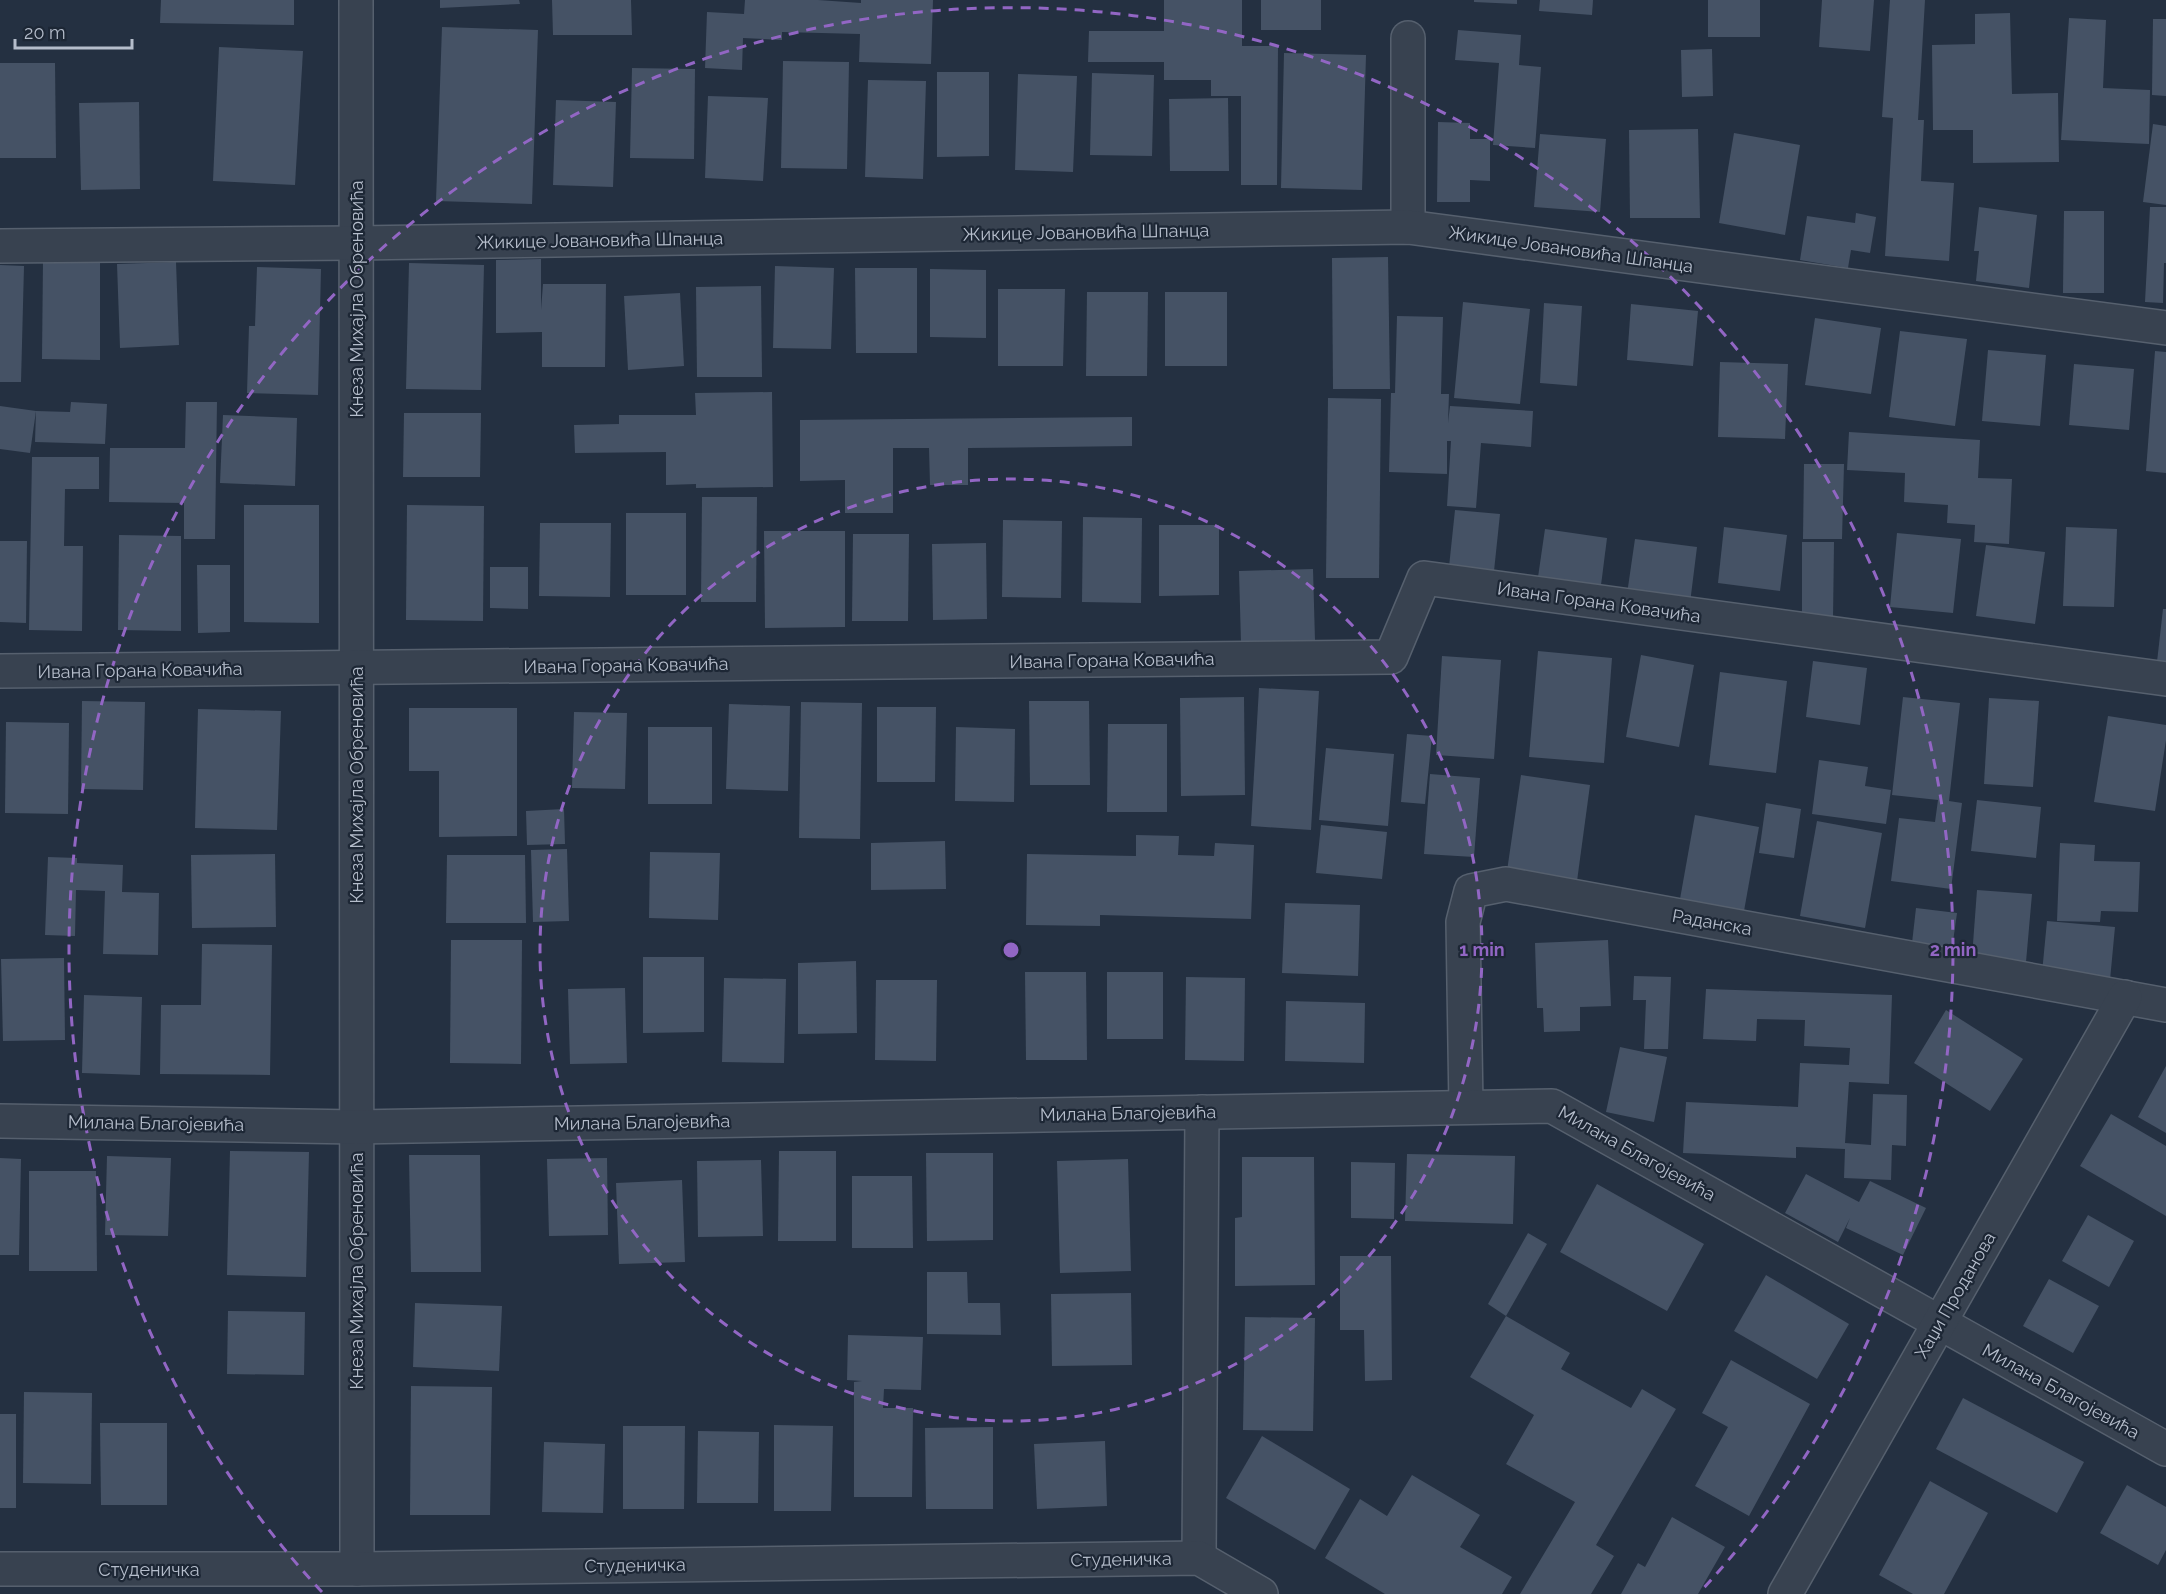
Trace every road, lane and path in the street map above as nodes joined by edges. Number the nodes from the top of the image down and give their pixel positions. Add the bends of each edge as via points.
1 (356, 0) edge
2 (1408, 38) dead end
3 (1408, 227) junction
4 (356, 243) junction
5 (0, 246) edge
6 (2166, 328) edge
7 (356, 667) junction
8 (0, 671) edge
9 (2166, 679) edge
10 (2125, 997) junction
11 (2166, 1005) edge
12 (1466, 1107) junction
13 (1202, 1112) junction
14 (0, 1121) edge
15 (356, 1127) junction
16 (1939, 1323) junction
17 (2166, 1449) edge
18 (1199, 1558) junction
19 (0, 1569) edge
20 (357, 1569) junction
21 (1261, 1594) edge
22 (1785, 1594) edge

1 - 4 street, Кнеза Михајла Обреновића
2 - 3 street
3 - 4 street, Жикице Јовановића Шпанца
3 - 6 street, Жикице Јовановића Шпанца
4 - 5 street, Жикице Јовановића Шпанца
4 - 7 street, Кнеза Михајла Обреновића
7 - 8 street, Ивана Горана Ковачића
7 - 9 street, Ивана Горана Ковачића via 1391,657 1424,578
7 - 15 street, Кнеза Михајла Обреновића
10 - 11 street, Раданска
10 - 12 street, Раданска via 1506,884 1471,891 1463,922
10 - 16 street, Хаџи Проданова
12 - 13 street, Милана Благојевића
12 - 16 street, Милана Благојевића via 1552,1106
13 - 15 street, Милана Благојевића
13 - 18 street
14 - 15 street, Милана Благојевића
15 - 20 street, Кнеза Михајла Обреновића
16 - 17 street, Милана Благојевића
16 - 22 street, Хаџи Проданова
18 - 20 street, Студеничка
18 - 21 street
19 - 20 street, Студеничка

